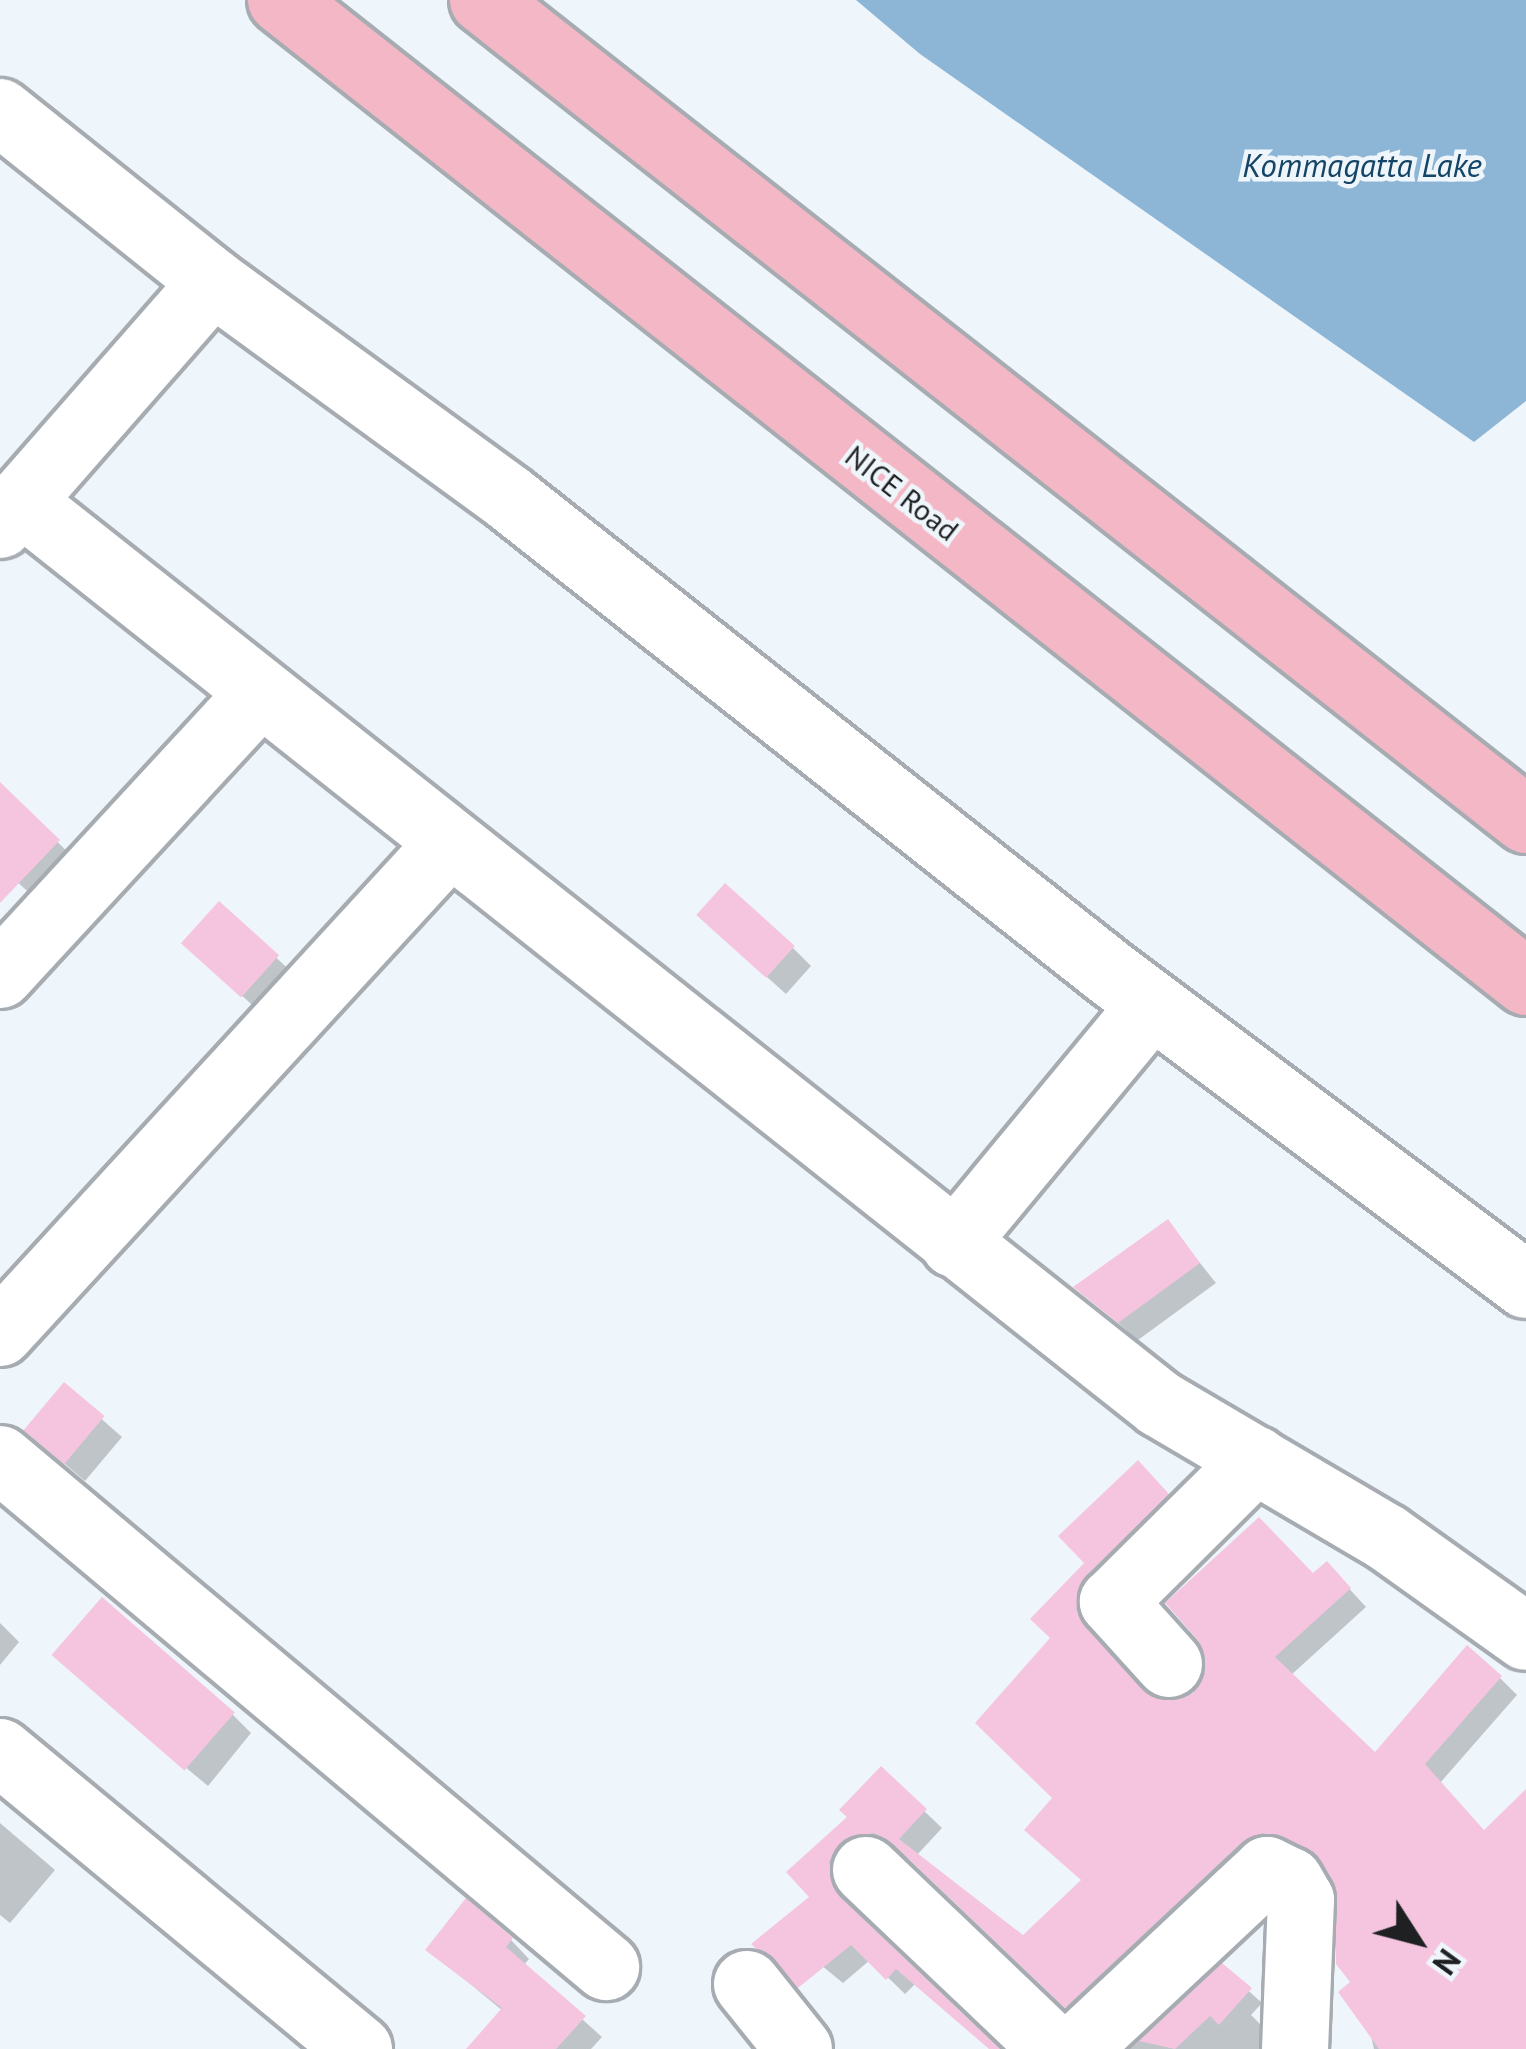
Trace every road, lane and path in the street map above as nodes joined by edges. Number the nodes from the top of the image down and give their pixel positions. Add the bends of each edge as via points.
1 (281, 0) edge
2 (483, 0) edge
3 (0, 112) edge
4 (213, 282) junction
5 (10, 513) edge
6 (259, 694) junction
7 (1526, 820) edge
8 (447, 846) junction
9 (0, 975) edge
10 (1526, 982) edge
11 (1152, 1005) junction
12 (954, 1244) junction
13 (1526, 1285) edge
14 (0, 1333) edge
15 (0, 1459) edge
16 (1256, 1460) junction
17 (1526, 1637) edge
18 (1169, 1664) dead end
19 (0, 1753) edge
20 (866, 1870) dead end
21 (606, 1966) dead end
22 (747, 1984) dead end
23 (359, 2049) edge
24 (799, 2049) edge
25 (1054, 2049) edge
26 (1076, 2049) edge
27 (1294, 2049) edge

1 - 10 highway, NICE Road
2 - 7 highway
3 - 4 street
4 - 5 street
4 - 11 street via 509,498
5 - 6 street
6 - 8 street
6 - 9 street
8 - 12 street
8 - 14 street
11 - 12 street
11 - 13 street
12 - 16 street via 1160,1404
15 - 21 street
16 - 17 street via 1386,1538
16 - 18 street via 1113,1601
19 - 23 street
20 - 25 street
22 - 24 street
26 - 27 street via 1267,1870 1290,1881 1301,1900

